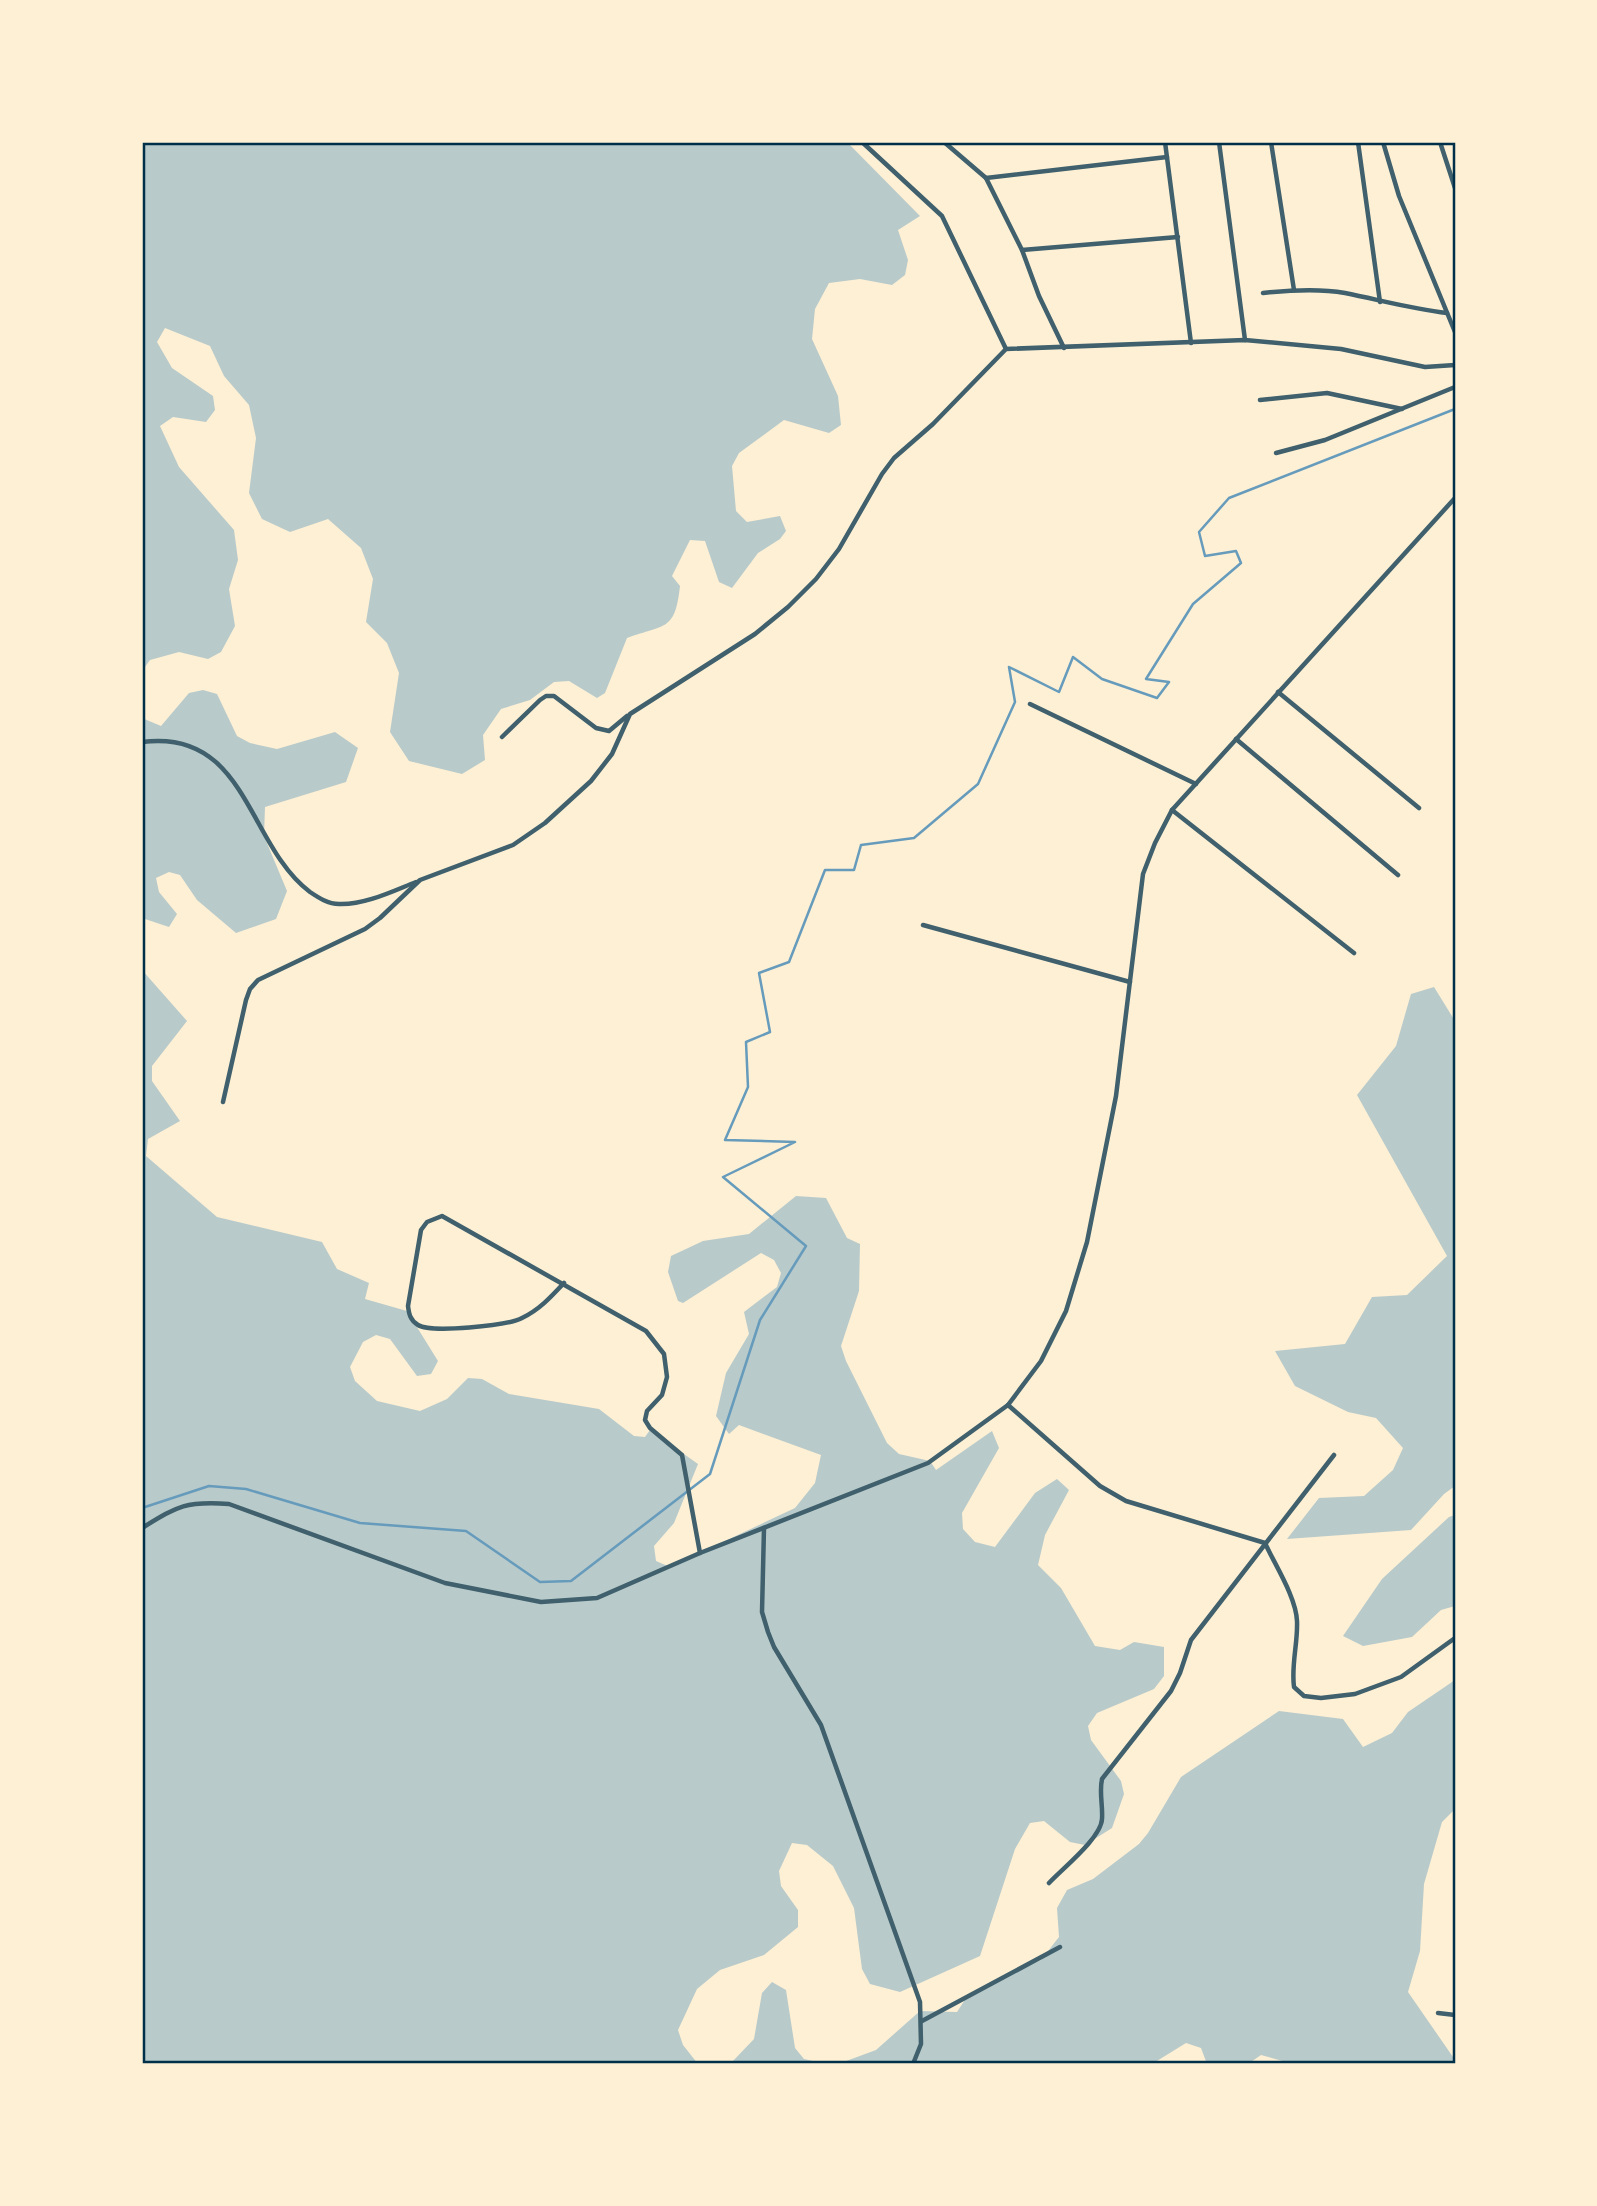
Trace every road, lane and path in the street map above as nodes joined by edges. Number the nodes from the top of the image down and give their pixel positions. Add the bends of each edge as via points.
1 (862, 142) edge
2 (944, 142) edge
3 (1165, 142) edge
4 (1219, 142) edge
5 (1271, 142) edge
6 (1358, 142) edge
7 (1383, 142) edge
8 (1440, 142) edge
9 (1167, 157) junction
10 (1453, 173) edge
11 (986, 178) junction
12 (1455, 188) edge
13 (1178, 237) junction
14 (1021, 250) junction
15 (1294, 290) junction
16 (1263, 293) dead end
17 (1380, 302) junction
18 (1447, 313) junction
19 (1455, 332) edge
20 (1245, 340) junction
21 (1191, 343) junction
22 (1064, 348) junction
23 (1006, 349) junction
24 (1455, 365) edge
25 (1455, 387) edge
26 (1259, 400) dead end
27 (1403, 410) junction
28 (1276, 453) dead end
29 (1455, 498) edge
30 (1278, 692) junction
31 (1030, 704) dead end
32 (630, 714) junction
33 (502, 737) dead end
34 (1236, 739) junction
35 (142, 741) edge
36 (1196, 784) junction
37 (1419, 808) dead end
38 (1172, 810) junction
39 (1398, 875) dead end
40 (420, 880) junction
41 (923, 925) dead end
42 (1354, 953) dead end
43 (1130, 982) junction
44 (223, 1102) dead end
45 (564, 1283) junction
46 (1008, 1405) junction
47 (1334, 1455) dead end
48 (142, 1528) edge
49 (764, 1528) junction
50 (1265, 1543) junction
51 (700, 1553) junction
52 (1455, 1638) edge
53 (1049, 1883) dead end
54 (1060, 1947) dead end
55 (1438, 2013) dead end
56 (1455, 2015) edge
57 (922, 2021) junction
58 (913, 2064) edge

1 - 23 street via 942,216
2 - 11 street
3 - 9 street
4 - 20 street
5 - 15 street
6 - 17 street
7 - 18 street via 1399,196
8 - 10 street
9 - 11 street
9 - 13 street
10 - 12 street
11 - 14 street
13 - 14 street
13 - 21 street
14 - 22 street
15 - 16 street
15 - 17 street via 1344,293
17 - 18 street
18 - 19 street
20 - 21 street
20 - 24 street via 1341,349 1425,367
21 - 22 street
22 - 23 street
23 - 32 street via 894,458 839,549 788,607 755,634
25 - 27 street
26 - 27 street via 1327,393
27 - 28 street
29 - 30 street
30 - 34 street
30 - 37 street
31 - 36 street
32 - 33 street via 603,731 554,696 547,696
32 - 40 street via 612,754 545,822 513,845
34 - 36 street
34 - 39 street
35 - 40 street via 178,741 211,757 240,791 284,865 321,900 339,904 359,901
36 - 38 street
38 - 42 street
38 - 43 street via 1143,874
40 - 44 street via 365,929 258,980 250,989
41 - 43 street
43 - 46 street via 1116,1096 1087,1242 1066,1311 1041,1362
45 - 45 street via 442,1216 421,1230 410,1318 419,1326 450,1329 519,1320 540,1308
45 - 51 street via 646,1331 663,1354 667,1377 662,1395 645,1420 682,1455
46 - 49 street via 928,1463
46 - 50 street via 1100,1486 1126,1501
47 - 50 street
48 - 51 street via 178,1507 229,1504 445,1583 541,1602 597,1598
49 - 51 street
49 - 57 street via 762,1612 768,1632 821,1725 920,2002
50 - 52 street via 1295,1608 1292,1672 1294,1687 1304,1696 1355,1694 1401,1677
50 - 53 street via 1191,1640 1171,1691 1102,1779 1102,1821 1096,1834
54 - 57 street
55 - 56 street
57 - 58 street via 921,2044

